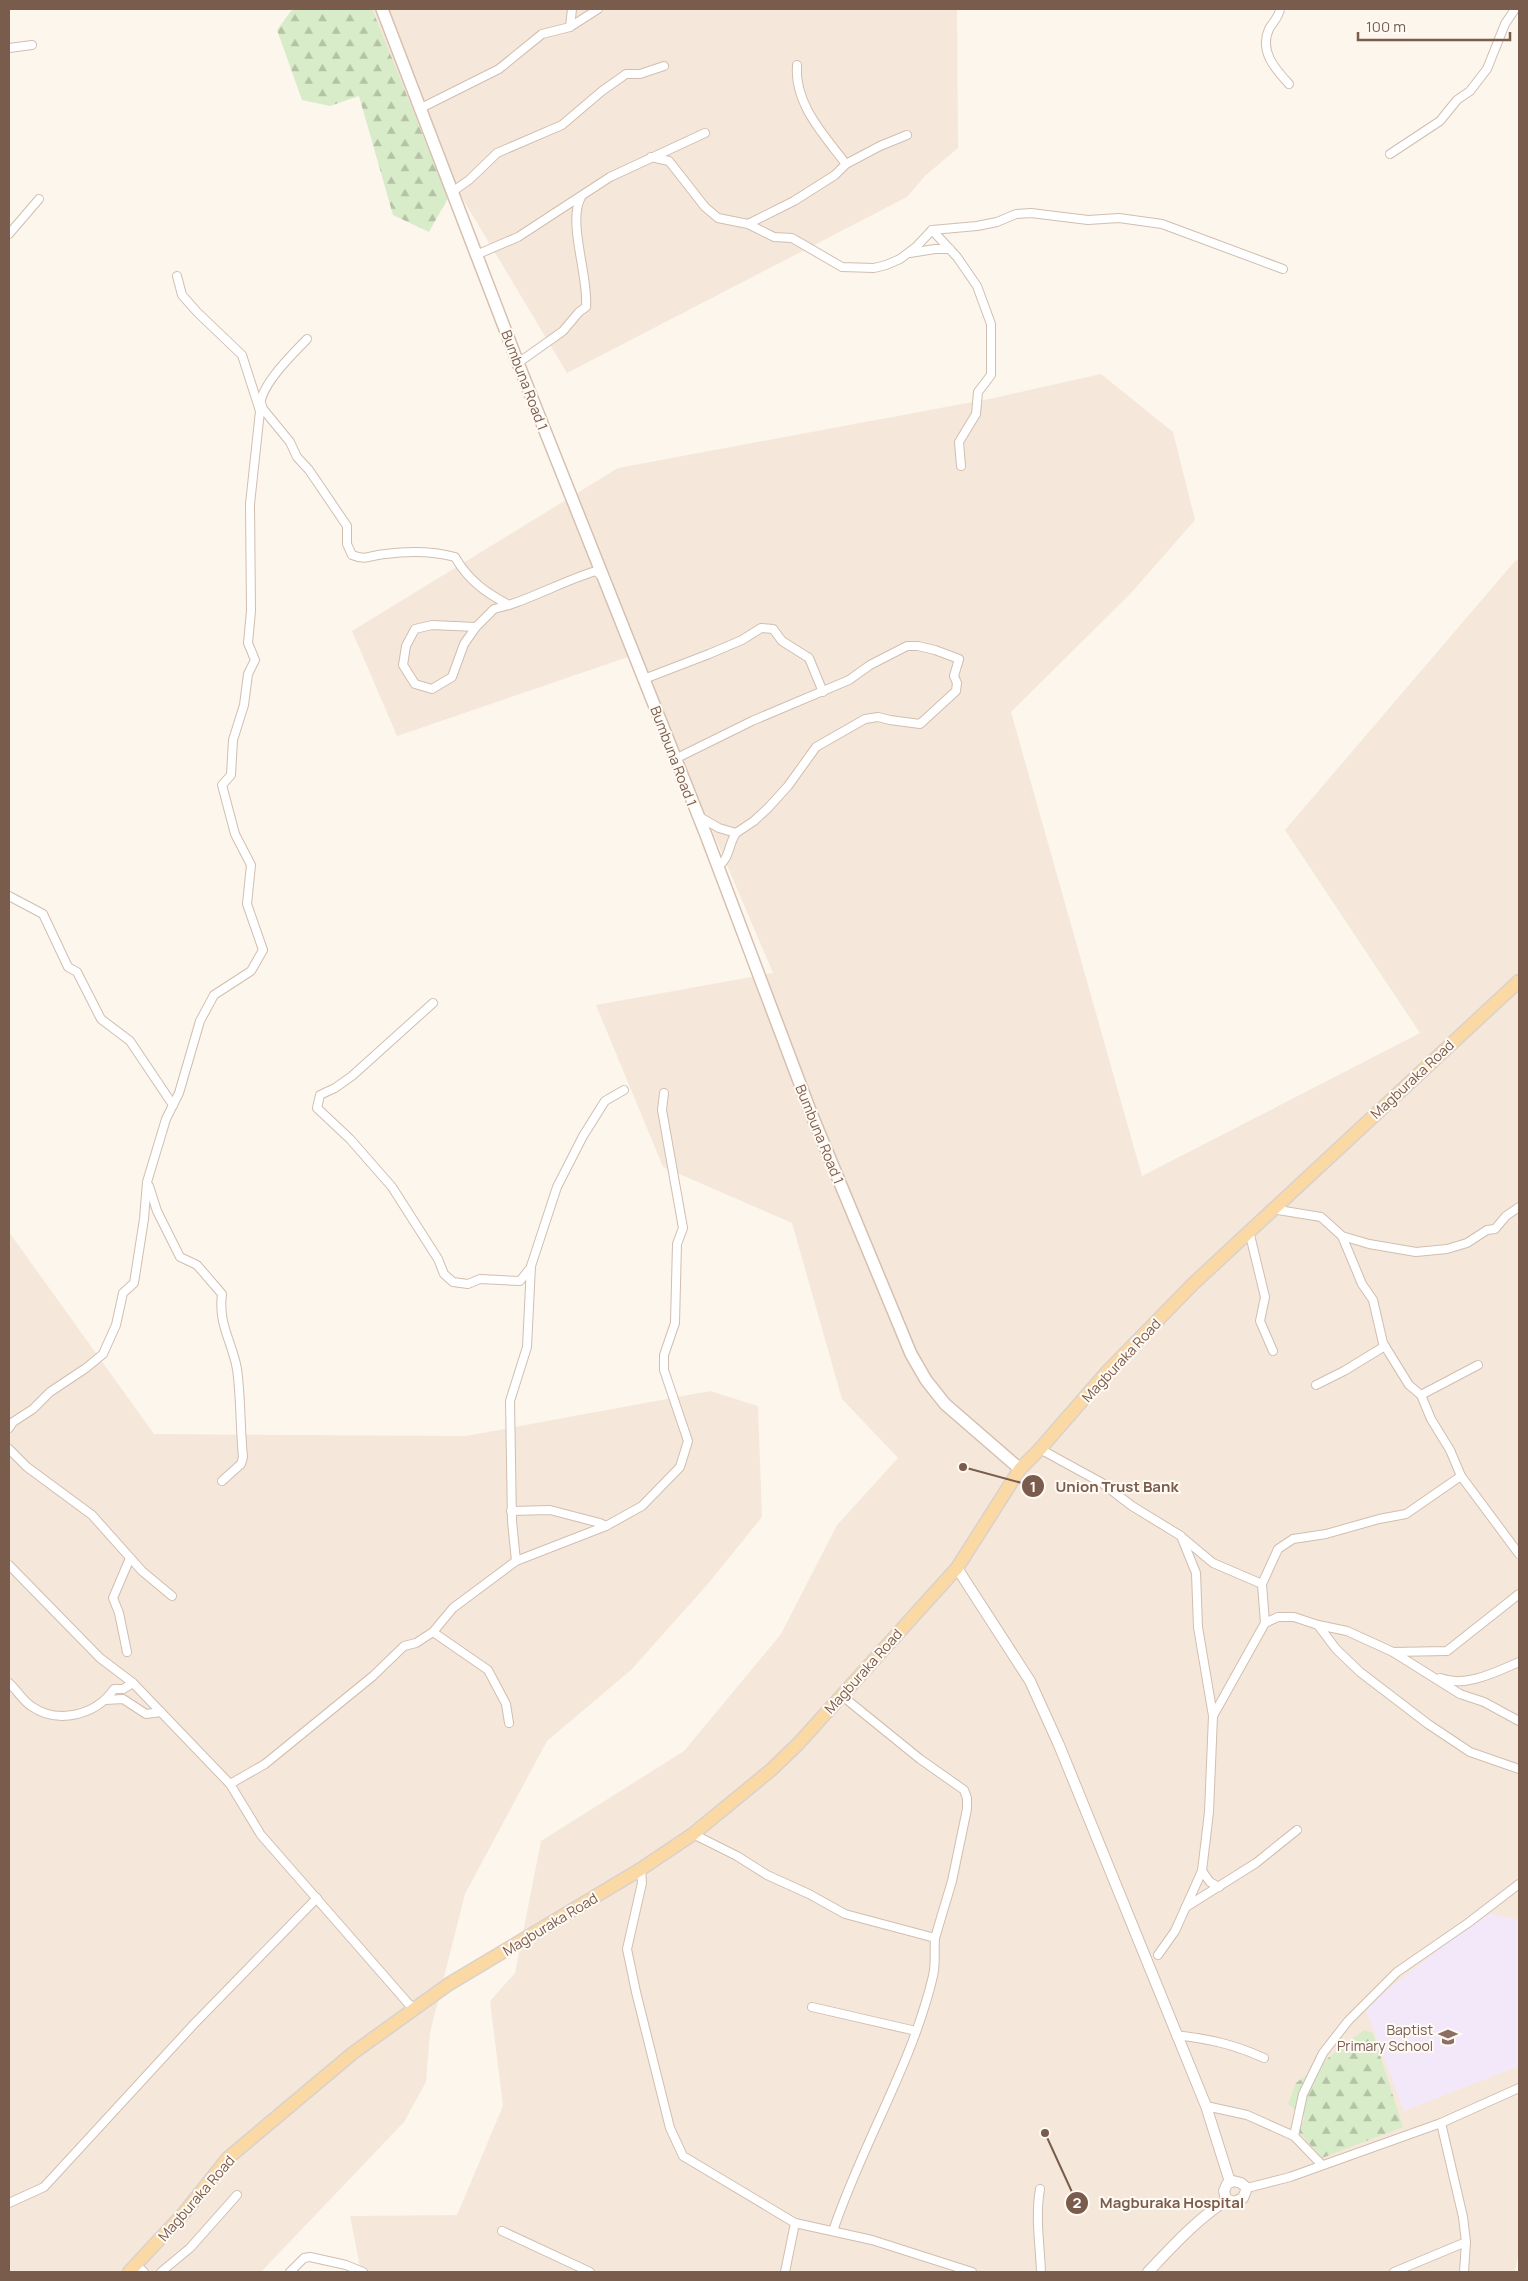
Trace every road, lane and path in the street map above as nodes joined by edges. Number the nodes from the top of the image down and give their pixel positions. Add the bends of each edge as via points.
1 (382, 9) edge
2 (572, 9) edge
3 (598, 9) edge
4 (1280, 9) edge
5 (1515, 9) edge
6 (570, 26) junction
7 (32, 46) dead end
8 (9, 48) edge
9 (664, 66) dead end
10 (797, 66) dead end
11 (1289, 84) dead end
12 (419, 110) junction
13 (705, 133) dead end
14 (907, 136) dead end
15 (1390, 154) dead end
16 (651, 157) junction
17 (846, 164) junction
18 (452, 192) junction
19 (581, 197) junction
20 (39, 199) dead end
21 (748, 224) junction
22 (932, 230) junction
23 (9, 234) edge
24 (950, 249) junction
25 (908, 253) junction
26 (476, 255) junction
27 (1283, 269) dead end
28 (177, 276) dead end
29 (307, 339) dead end
30 (518, 363) junction
31 (260, 399) junction
32 (260, 410) junction
33 (961, 466) dead end
34 (602, 577) junction
35 (509, 604) junction
36 (476, 627) junction
37 (644, 679) junction
38 (823, 692) junction
39 (675, 759) junction
40 (698, 815) junction
41 (736, 833) junction
42 (718, 867) junction
43 (9, 896) edge
44 (1519, 981) edge
45 (433, 1003) dead end
46 (624, 1090) dead end
47 (664, 1093) dead end
48 (173, 1105) junction
49 (147, 1182) junction
50 (1519, 1207) edge
51 (1272, 1209) junction
52 (1249, 1231) junction
53 (1342, 1236) junction
54 (531, 1266) junction
55 (520, 1281) junction
56 (530, 1300) junction
57 (1385, 1346) junction
58 (1273, 1350) dead end
59 (1478, 1365) dead end
60 (1316, 1385) dead end
61 (1421, 1395) junction
62 (9, 1428) edge
63 (9, 1449) edge
64 (1040, 1449) junction
65 (1020, 1469) junction
66 (1461, 1476) junction
67 (222, 1481) dead end
68 (511, 1511) junction
69 (606, 1526) junction
70 (1181, 1536) junction
71 (1519, 1536) edge
72 (1513, 1542) junction
73 (1519, 1554) edge
74 (130, 1558) junction
75 (516, 1561) junction
76 (9, 1565) edge
77 (957, 1568) junction
78 (1262, 1584) junction
79 (1519, 1594) edge
80 (172, 1596) dead end
81 (1265, 1623) junction
82 (1318, 1625) junction
83 (433, 1632) junction
84 (127, 1652) dead end
85 (1393, 1652) junction
86 (1519, 1662) edge
87 (1431, 1674) junction
88 (9, 1683) edge
89 (133, 1683) junction
90 (841, 1696) junction
91 (106, 1700) junction
92 (161, 1712) junction
93 (1213, 1716) junction
94 (1519, 1721) edge
95 (509, 1723) dead end
96 (1519, 1769) edge
97 (230, 1784) junction
98 (1297, 1830) dead end
99 (692, 1834) junction
100 (641, 1868) junction
101 (1202, 1871) junction
102 (1519, 1884) edge
103 (1219, 1887) junction
104 (317, 1898) junction
105 (1186, 1907) junction
106 (935, 1938) junction
107 (1158, 1955) dead end
108 (812, 2007) dead end
109 (414, 2010) junction
110 (916, 2031) junction
111 (1176, 2034) junction
112 (1264, 2058) dead end
113 (1519, 2088) edge
114 (1206, 2106) junction
115 (1442, 2123) junction
116 (1294, 2136) junction
117 (1322, 2165) junction
118 (1230, 2182) junction
119 (1247, 2188) junction
120 (1040, 2189) dead end
121 (237, 2195) dead end
122 (1228, 2200) junction
123 (9, 2203) edge
124 (795, 2223) junction
125 (502, 2231) dead end
126 (833, 2231) junction
127 (1466, 2242) junction
128 (136, 2270) edge
129 (161, 2272) edge
130 (290, 2272) edge
131 (363, 2272) edge
132 (590, 2272) edge
133 (786, 2272) edge
134 (972, 2272) edge
135 (1041, 2272) edge
136 (1148, 2272) edge
137 (1394, 2272) edge
138 (1464, 2272) edge

1 - 12 main road, Bumbuna Road 1
2 - 6 street
3 - 6 street
4 - 11 street via 1265,41 1275,69
5 - 15 street via 1505,24 1487,69 1470,91 1457,100 1440,122
6 - 12 street via 542,34 499,69
7 - 8 street
9 - 18 street via 640,74 626,74 562,125 497,152
10 - 17 street via 796,78 801,96 815,123
12 - 18 main road, Bumbuna Road 1
13 - 16 street
14 - 17 street
16 - 19 street via 610,177
16 - 21 street via 669,161 705,207 718,218
17 - 21 street via 835,175 794,201
18 - 26 main road, Bumbuna Road 1
19 - 26 street via 518,237
19 - 30 street via 576,217 588,292 586,308 563,331
20 - 23 street
21 - 25 street via 774,237 792,238 842,267 874,268
22 - 24 street
22 - 25 street
22 - 27 street via 978,226 1016,214 1031,213 1088,220 1119,218 1162,224
24 - 25 street
24 - 33 street via 976,286 991,324 991,375 978,392 976,414 959,442
26 - 30 main road, Bumbuna Road 1
28 - 32 street via 182,295 242,355
29 - 31 street via 286,360
30 - 34 main road, Bumbuna Road 1
31 - 32 street
31 - 35 street via 263,409 290,442 297,457 347,526 347,544 352,554 363,559 385,554 437,552 455,557 463,571 480,588
32 - 48 street via 250,504 251,612 248,644 255,660 248,674 244,705 233,740 231,775 222,785 235,834 251,865 247,904 263,950 250,971 214,995 200,1022 180,1093
34 - 35 street via 596,571
34 - 37 main road, Bumbuna Road 1
35 - 36 street via 494,609
36 - 36 street via 464,644 452,677 432,689 415,684 403,665 406,646 415,629 432,625
37 - 38 street via 767,628 773,629 782,640 809,658
37 - 39 main road, Bumbuna Road 1
38 - 39 street via 752,721
38 - 41 street via 907,646 935,650 958,659 954,676 956,691 920,724 864,718 816,747 768,808
39 - 40 main road, Bumbuna Road 1
40 - 41 street via 719,828
40 - 42 main road, Bumbuna Road 1
41 - 42 street via 727,856
42 - 65 main road, Bumbuna Road 1 via 811,1113 911,1354 945,1404
43 - 48 street via 43,914 68,967 77,972 101,1019 130,1041
44 - 51 main road, Magburaka Road
45 - 55 street via 352,1076 320,1095 317,1108 350,1139 392,1187 438,1259 444,1274 454,1282 468,1284 480,1279
46 - 54 street via 605,1101 583,1136 557,1187
47 - 69 street via 662,1110 683,1228 677,1244 675,1323 664,1355 664,1370 688,1441 680,1467 642,1506
48 - 49 street
49 - 62 street via 134,1283 123,1293 116,1325 103,1354 50,1392
49 - 67 street via 157,1211 180,1257 197,1265 222,1294 220,1307 224,1331 236,1368 242,1457 241,1464
50 - 53 street via 1495,1229 1448,1249 1416,1252
51 - 52 main road, Magburaka Road
51 - 53 street via 1321,1217
52 - 58 street via 1265,1297 1260,1321
52 - 64 main road, Magburaka Road via 1121,1358
53 - 57 street via 1362,1284 1373,1300
54 - 55 street
54 - 56 street
55 - 56 street
56 - 68 street via 527,1347 510,1401
57 - 60 street
57 - 61 street via 1409,1385
59 - 61 street
61 - 66 street
63 - 74 street via 92,1515
64 - 65 main road, Magburaka Road
64 - 70 street via 1102,1483
65 - 77 main road, Magburaka Road
66 - 72 street
66 - 78 street via 1406,1514 1294,1539 1278,1549
68 - 69 street via 550,1510
68 - 75 street
69 - 75 street
70 - 78 street via 1213,1563
70 - 93 street via 1196,1573 1198,1627
71 - 72 street
72 - 73 street
74 - 80 street
74 - 84 street via 113,1598
75 - 83 street via 452,1608
76 - 89 street via 100,1658
77 - 90 main road, Magburaka Road
77 - 111 street via 1030,1681
78 - 81 street
79 - 85 street via 1447,1651
81 - 82 street via 1278,1617 1294,1617
81 - 93 street
82 - 85 street via 1347,1631
82 - 96 street via 1336,1649 1360,1672 1428,1724 1470,1752
83 - 95 street via 488,1670 506,1704
83 - 97 street via 416,1643 404,1646 366,1682 265,1764
85 - 87 street
86 - 87 street via 1475,1679 1446,1681
87 - 94 street via 1460,1694 1484,1702
88 - 91 street via 30,1706 52,1715 73,1717
89 - 91 street via 123,1689 114,1689
89 - 92 street
90 - 99 main road, Magburaka Road via 771,1770
90 - 106 street via 964,1790 967,1809 952,1881
91 - 92 street via 123,1699 146,1714
92 - 97 street
93 - 101 street via 1211,1794
97 - 104 street via 261,1834
98 - 103 street
99 - 100 main road, Magburaka Road
99 - 106 street via 845,1914
100 - 109 main road, Magburaka Road via 450,1984
100 - 124 street via 642,1883 628,1949 670,2128 682,2156
101 - 103 street via 1210,1882
101 - 105 street
102 - 116 street via 1397,1972 1348,2021 1323,2053 1303,2094
103 - 105 street
104 - 109 street
104 - 123 street via 194,2024 44,2187
105 - 107 street via 1175,1931
106 - 110 street via 934,1974
108 - 110 street
109 - 128 main road, Magburaka Road via 353,2053 228,2158
110 - 126 street
111 - 112 street via 1217,2040
111 - 114 street
113 - 115 street
114 - 116 street via 1247,2115
114 - 118 street
115 - 117 street
115 - 127 street
116 - 117 street
117 - 119 street
118 - 119 street via 1237,2181
118 - 122 street via 1224,2191
119 - 122 street via 1241,2200
120 - 135 street via 1037,2229
121 - 129 street via 190,2248
122 - 136 street
124 - 126 street
124 - 133 street
125 - 132 street
126 - 134 street
127 - 137 street
127 - 138 street
130 - 131 street via 304,2258 310,2257

